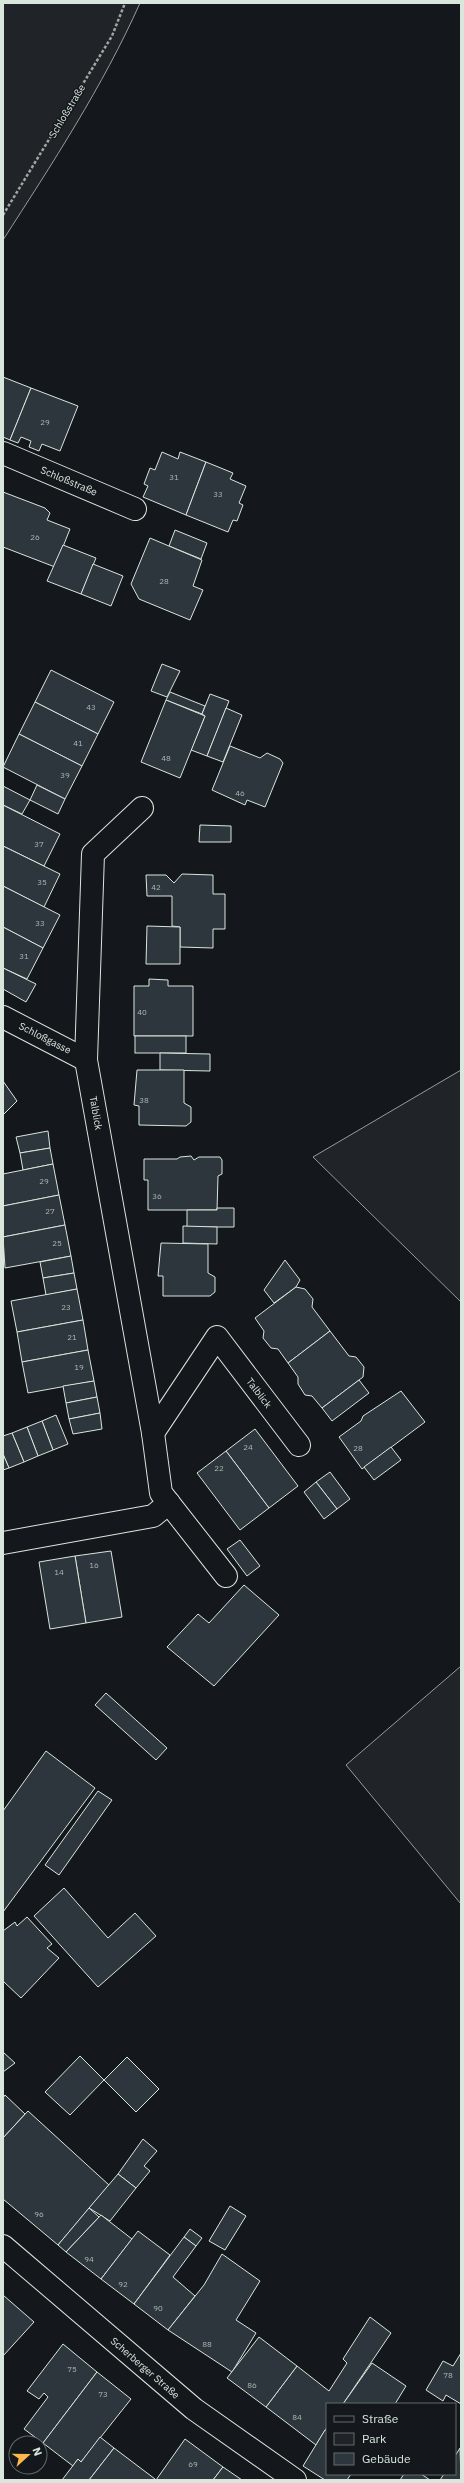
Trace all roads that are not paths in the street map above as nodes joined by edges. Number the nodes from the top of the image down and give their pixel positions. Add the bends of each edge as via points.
1 (3, 453) edge
2 (135, 509) dead end
3 (142, 808) dead end
4 (3, 1017) edge
5 (86, 1060) junction
6 (154, 1433) junction
7 (298, 1444) dead end
8 (169, 1503) junction
9 (3, 1543) edge
10 (226, 1576) dead end
11 (3, 2246) edge
12 (295, 2480) edge

1 - 2 street, Schloßstraße
3 - 5 street, Talblick via 93,854
4 - 5 street, Schloßgasse
5 - 6 street, Talblick
6 - 7 street, Talblick via 216,1337
6 - 8 street, Talblick via 161,1493
8 - 9 street via 153,1516
8 - 10 street, Talblick
11 - 12 street, Scherberger Straße via 194,2409

